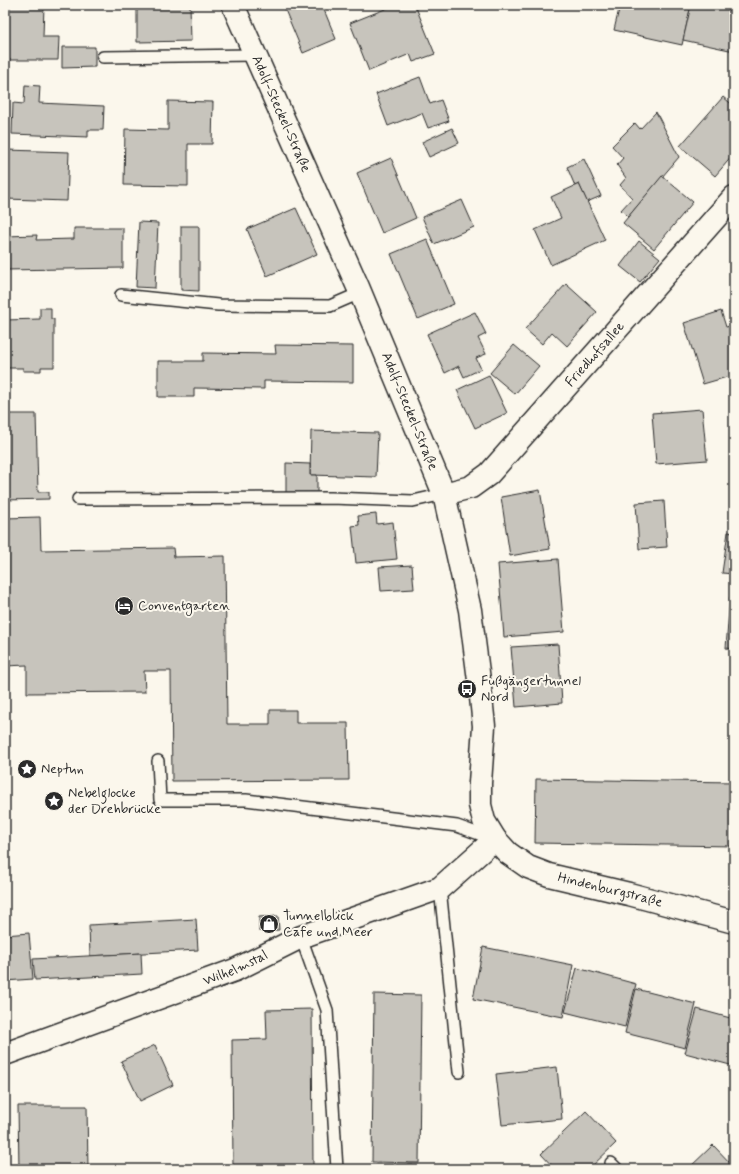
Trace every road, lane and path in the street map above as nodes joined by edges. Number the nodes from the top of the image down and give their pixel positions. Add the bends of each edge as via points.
1 (233, 5) edge
2 (254, 55) junction
3 (104, 57) dead end
4 (734, 197) edge
5 (360, 293) junction
6 (121, 295) dead end
7 (444, 494) junction
8 (78, 499) dead end
9 (158, 761) dead end
10 (495, 839) junction
11 (440, 888) junction
12 (734, 922) edge
13 (301, 937) junction
14 (5, 1054) edge
15 (459, 1072) dead end
16 (337, 1169) edge

1 - 2 street, Adolf-Steckel-Straße
2 - 3 lane
2 - 5 street, Adolf-Steckel-Straße
4 - 7 street, Friedhofsallee via 489,474 471,487
5 - 6 lane via 330,306 218,305
5 - 7 street, Adolf-Steckel-Straße
7 - 8 lane via 413,502 331,498
7 - 10 street, Adolf-Steckel-Straße via 470,610 484,726 480,805 484,821
9 - 10 lane via 160,800 246,800 457,826
10 - 11 street, Wilhelmstal
10 - 12 street, Hindenburgstraße via 508,853 528,867 549,875
11 - 13 street, Wilhelmstal
11 - 15 lane
13 - 14 street, Wilhelmstal via 235,970
13 - 16 lane via 327,1010

